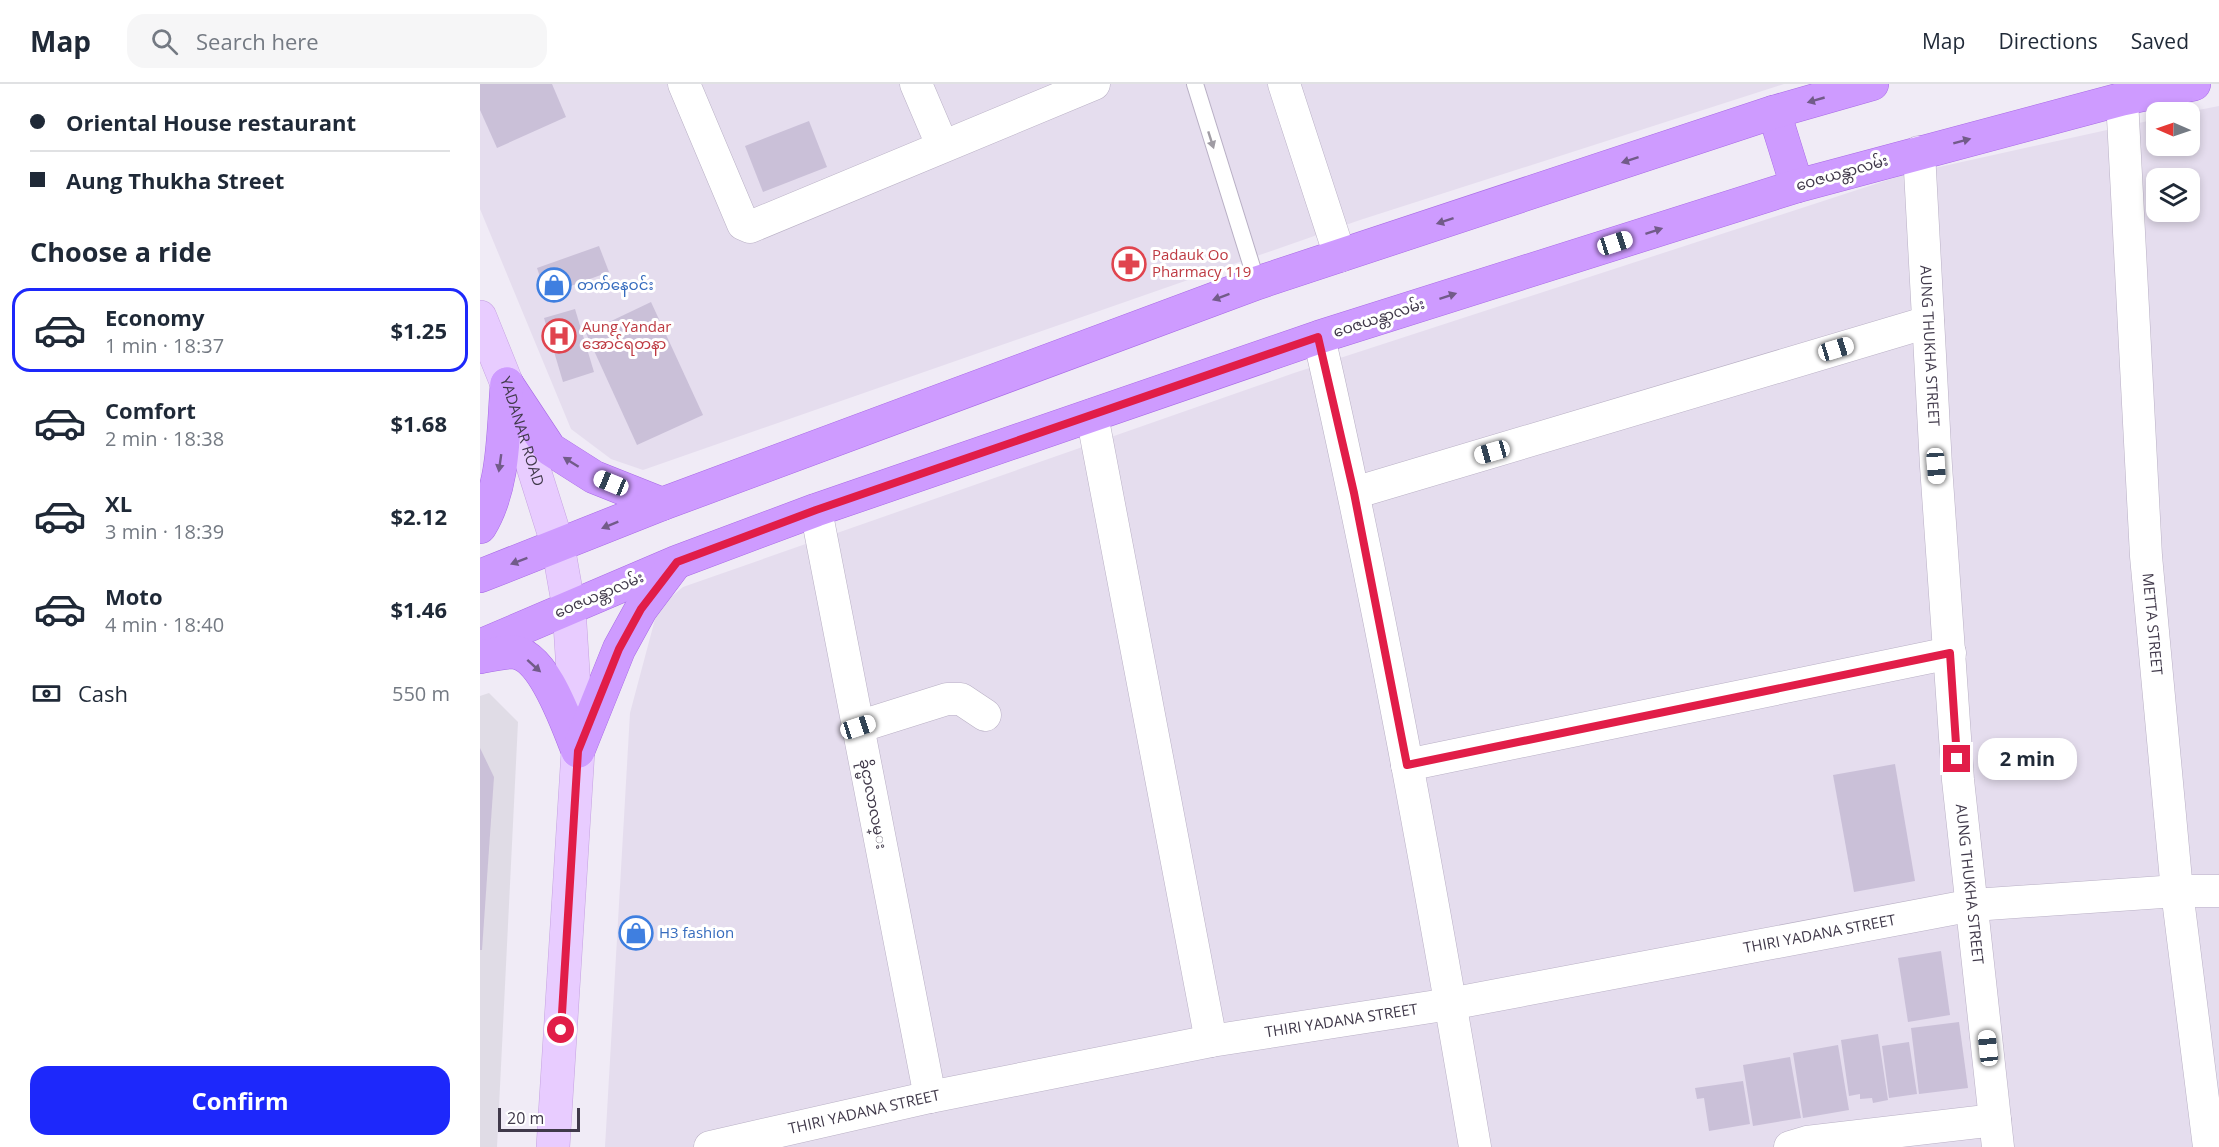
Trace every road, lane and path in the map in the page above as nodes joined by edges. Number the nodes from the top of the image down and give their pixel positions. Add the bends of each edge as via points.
1 (684, 84) edge
2 (916, 84) edge
3 (1094, 84) edge
4 (1195, 84) edge
5 (1284, 84) edge
6 (1872, 84) edge
7 (2194, 84) edge
8 (2122, 99) junction
9 (1774, 112) junction
10 (942, 146) junction
11 (1919, 152) junction
12 (1797, 186) junction
13 (1340, 256) junction
14 (1257, 283) junction
15 (480, 317) edge
16 (1928, 322) junction
17 (1318, 337) junction
18 (507, 384) junction
19 (1092, 415) junction
20 (1354, 493) junction
21 (662, 504) junction
22 (816, 510) junction
23 (480, 527) edge
24 (558, 546) junction
25 (677, 562) junction
26 (480, 576) edge
27 (569, 608) junction
28 (480, 646) edge
29 (1950, 653) junction
30 (480, 657) edge
31 (985, 715) dead end
32 (858, 727) junction
33 (578, 751) junction
34 (1407, 765) junction
35 (2177, 891) junction
36 (2219, 891) edge
37 (1973, 905) junction
38 (1450, 1004) junction
39 (1211, 1041) junction
40 (930, 1097) junction
41 (1997, 1133) edge
42 (553, 1147) edge
43 (710, 1147) edge
44 (1475, 1147) edge
45 (1790, 1147) edge
46 (2209, 1147) edge

1 - 10 street via 746,227
2 - 10 street
3 - 10 street
4 -> 14 lane
5 - 13 street
6 -> 9 main road
7 - 8 main road, ဝေဇယန္တာလမ်း
11 -> 8 main road, ဝေဇယန္တာလမ်း
8 - 35 street, METTA STREET via 2146,556
9 - 12 main road
9 -> 13 main road
11 - 12 main road, ဝေဇယန္တာလမ်း
11 - 16 street, AUNG THUKHA STREET
17 -> 12 main road, ဝေဇယန္တာလမ်း
13 - 14 main road
14 -> 21 main road
15 - 18 main road, YADANAR ROAD
16 - 20 street
16 - 29 street, AUNG THUKHA STREET
17 - 19 main road, ဝေဇယန္တာလမ်း
17 - 20 street
21 -> 18 main road via 594,477 550,449
18 -> 23 main road via 501,461 492,508
18 - 24 main road, YADANAR ROAD
19 - 22 main road, ဝေဇယန္တာလမ်း
19 - 39 street
20 - 34 street
21 -> 24 main road
22 - 25 main road, ဝေဇယန္တာလမ်း
22 - 32 street, ခိုင္မာလာလမ္း
24 -> 26 main road
24 - 27 main road, YADANAR ROAD
25 - 27 main road, ဝေဇယန္တာလမ်း
25 - 33 main road via 641,609 619,649
27 - 28 main road, ဝေဇယန္တာလမ်း
27 - 33 main road, YADANAR ROAD
29 - 34 street
29 - 37 street, AUNG THUKHA STREET via 1959,790
30 -> 33 main road via 514,652 534,663 544,676
31 - 32 street via 961,699 947,699
32 - 40 street, ခိုင္မာလာလမ္း
33 - 42 main road, YADANAR ROAD
34 - 38 street
35 - 36 street, THIRI YADANA STREET
35 - 37 street, THIRI YADANA STREET
35 - 46 street, METTA STREET
37 - 38 street, THIRI YADANA STREET
37 - 41 street, AUNG THUKHA STREET
38 - 39 street, THIRI YADANA STREET
38 - 44 street
39 - 40 street, THIRI YADANA STREET
40 - 43 street, THIRI YADANA STREET
41 - 45 street via 1807,1142

